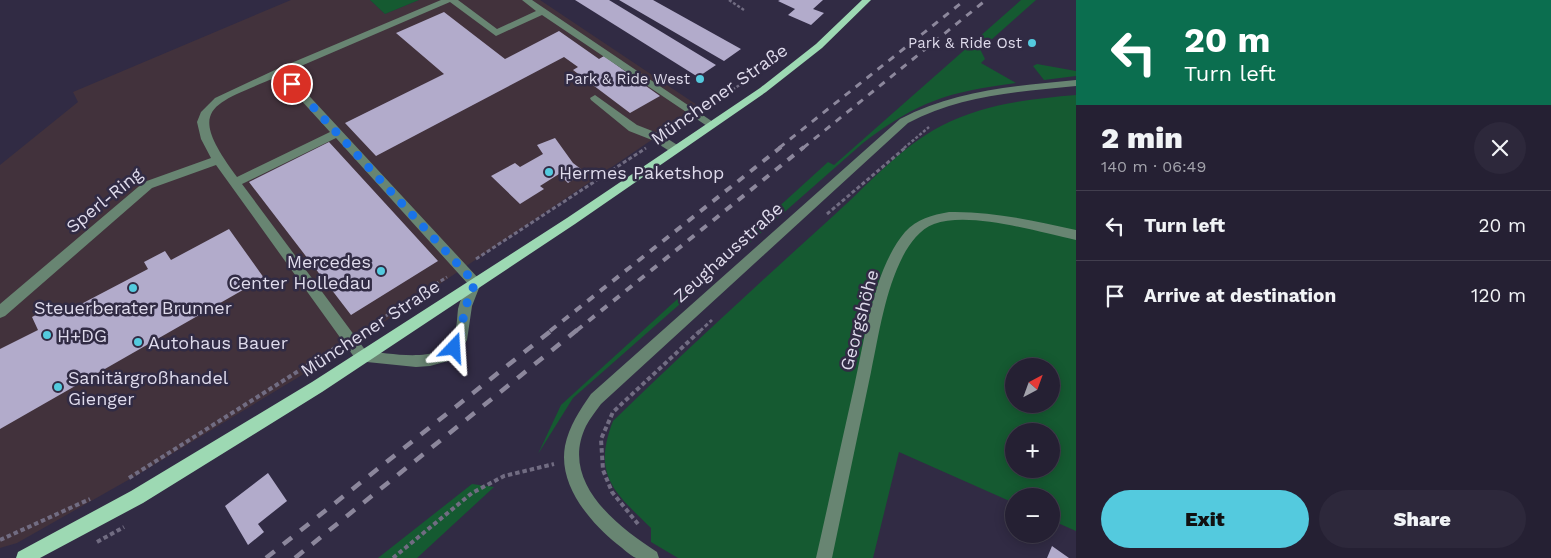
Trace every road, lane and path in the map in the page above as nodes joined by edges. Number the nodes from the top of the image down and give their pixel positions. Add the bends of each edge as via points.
1 (448, 0) edge
2 (453, 0) edge
3 (526, 0) edge
4 (729, 0) edge
5 (867, 0) edge
6 (744, 10) dead end
7 (543, 11) junction
8 (772, 62) dead end
9 (280, 71) junction
10 (1076, 83) edge
11 (595, 98) dead end
12 (697, 114) junction
13 (936, 122) dead end
14 (711, 124) junction
15 (338, 133) junction
16 (660, 139) junction
17 (675, 149) junction
18 (218, 160) junction
19 (235, 183) junction
20 (822, 219) dead end
21 (1076, 236) edge
22 (461, 269) junction
23 (475, 283) junction
24 (0, 312) edge
25 (716, 316) dead end
26 (349, 339) junction
27 (362, 357) junction
28 (572, 460) junction
29 (127, 478) dead end
30 (95, 496) dead end
31 (0, 540) edge
32 (631, 546) junction
33 (24, 558) edge
34 (393, 558) edge
35 (651, 558) edge
36 (824, 558) edge

1 - 9 street
2 - 7 street via 496,33
3 - 7 street
4 - 6 path
5 - 14 main road, Münchener Straße via 803,60
7 - 12 street
8 - 12 path
9 - 15 street
9 - 18 street via 230,93 207,110 202,124 204,136
10 - 28 street, Zeughausstraße via 971,96 929,108 904,121 596,399 575,433
11 - 16 street via 633,128
12 - 14 street
12 - 16 path
13 - 20 path
14 - 17 main road, Münchener Straße
15 - 19 street
15 - 22 street
16 - 17 street
16 - 22 path
17 - 23 main road, Münchener Straße
18 - 19 street
18 - 24 street, Sperl-Ring via 148,185
19 - 26 street
21 - 36 street, Georgshöhe via 1003,220 958,216 928,220 909,237 890,271 878,310
22 - 23 street
22 - 26 path
23 - 27 main road, Münchener Straße
23 - 27 street via 465,308 460,337 448,353 436,360 421,362
25 - 32 path via 614,412 601,439 602,470 612,492 641,528
26 - 27 street
26 - 29 path
27 - 33 main road, Münchener Straße via 317,388 137,497
28 - 32 street, Zeughausstraße via 581,491 592,510 608,529
28 - 34 path via 504,476 472,494
30 - 31 path
32 - 35 street, Zeughausstraße

